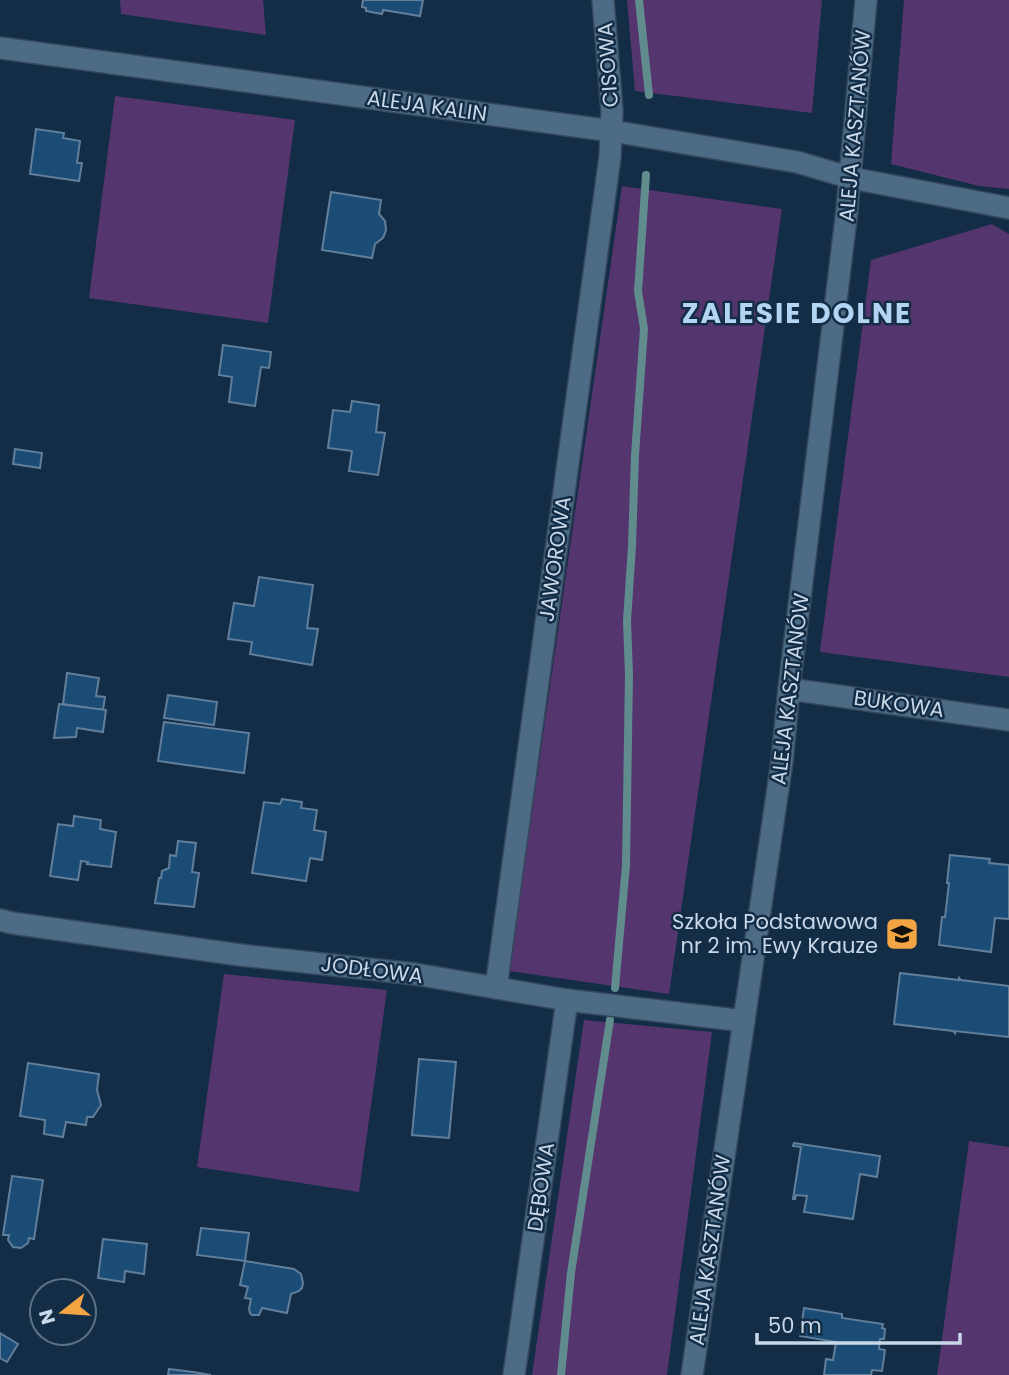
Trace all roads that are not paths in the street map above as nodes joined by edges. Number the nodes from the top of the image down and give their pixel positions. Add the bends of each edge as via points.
1 (603, 0) edge
2 (866, 0) edge
3 (0, 48) edge
4 (612, 131) junction
5 (851, 178) junction
6 (1009, 208) edge
7 (789, 689) junction
8 (1009, 720) edge
9 (0, 919) edge
10 (496, 988) junction
11 (567, 1000) junction
12 (744, 1021) junction
13 (514, 1375) edge
14 (692, 1375) edge

1 - 4 street, CISOWA
2 - 5 street, ALEJA KASZTANÓW
3 - 4 street, ALEJA KALIN
4 - 5 street, ALEJA KALIN via 797,162
4 - 10 street, JAWOROWA
5 - 6 street, ALEJA KALIN
5 - 7 street, ALEJA KASZTANÓW
7 - 8 street, BUKOWA
7 - 12 street, ALEJA KASZTANÓW
9 - 10 street, JODŁOWA
10 - 11 street, JODŁOWA
11 - 12 street, JODŁOWA
11 - 13 street, DĘBOWA
12 - 14 street, ALEJA KASZTANÓW

